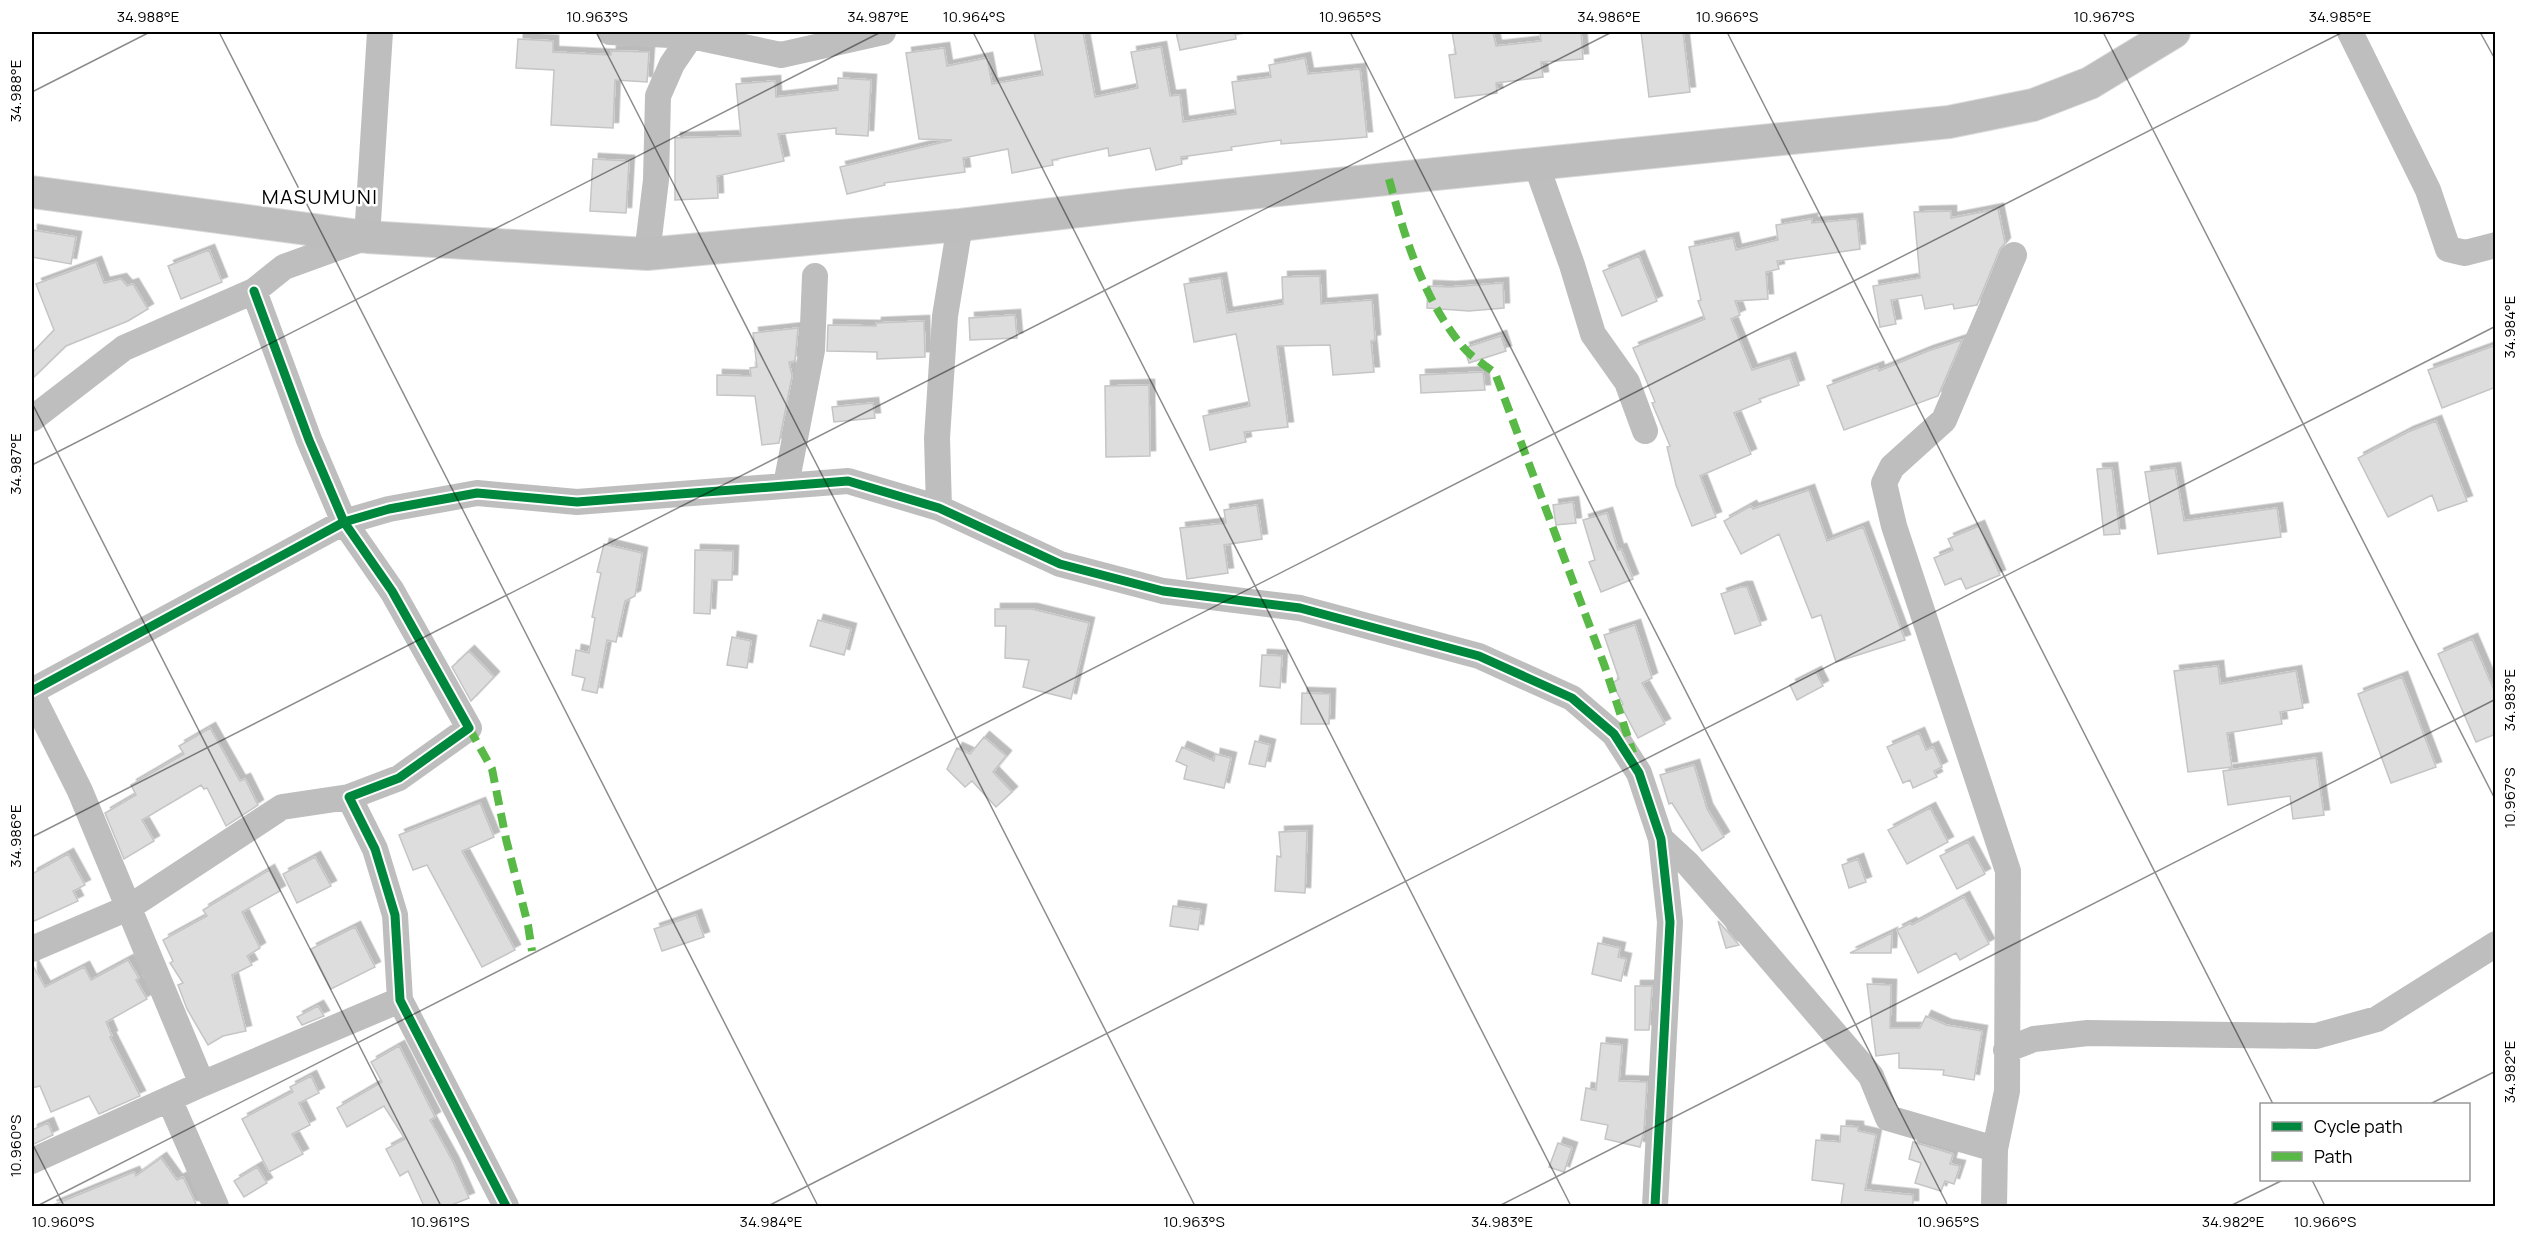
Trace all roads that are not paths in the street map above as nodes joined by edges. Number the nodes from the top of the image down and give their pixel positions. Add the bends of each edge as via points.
1 (380, 32) edge
2 (610, 32) edge
3 (883, 32) edge
4 (2174, 32) edge
5 (2350, 32) edge
6 (691, 36) junction
7 (783, 43) edge
8 (1536, 164) junction
9 (32, 192) edge
10 (960, 225) junction
11 (367, 237) junction
12 (2496, 245) edge
13 (647, 254) junction
14 (2014, 255) dead end
15 (815, 276) dead end
16 (254, 291) junction
17 (32, 419) edge
18 (1644, 431) dead end
19 (786, 485) junction
20 (939, 508) junction
21 (344, 522) junction
22 (32, 693) edge
23 (349, 797) junction
24 (1661, 838) junction
25 (128, 908) junction
26 (2496, 944) edge
27 (32, 949) edge
28 (400, 1000) junction
29 (2006, 1050) junction
30 (202, 1084) junction
31 (169, 1099) junction
32 (1995, 1149) junction
33 (32, 1161) edge
34 (216, 1206) edge
35 (506, 1206) edge
36 (1655, 1206) edge
37 (1994, 1206) edge

1 - 11 street
2 - 6 street
3 - 7 street
4 - 8 main road via 2090,83 2033,105 1949,122
5 - 12 street via 2428,190 2448,249 2465,253
6 - 7 street
6 - 13 street via 672,64 658,96 657,180
8 - 10 main road
8 - 18 street via 1593,334 1627,382
9 - 11 main road
10 - 13 main road
10 - 20 street via 945,316 937,438
11 - 13 main road
11 - 16 street via 284,267
14 - 29 street via 1944,420 1892,467 1884,483 1897,536 2008,871
15 - 19 street via 812,350
16 - 17 street via 124,348
16 - 21 street
19 - 20 street via 848,481
19 - 21 street via 577,502 477,493 389,509
20 - 24 street via 1060,564 1163,591 1300,608 1479,656 1572,698 1614,734 1639,773
21 - 22 street
21 - 23 street via 392,591 469,728 399,778
22 - 25 street via 80,791
23 - 25 street via 282,807
23 - 28 street via 375,849 394,915
24 - 32 street via 1717,896 1871,1076 1888,1118
24 - 36 street via 1670,922
25 - 27 street
25 - 30 street
26 - 29 street via 2377,1019 2316,1036 2088,1033 2034,1039
28 - 30 street
28 - 35 street
29 - 32 street via 2007,1091
30 - 31 street
31 - 33 street
31 - 34 street
32 - 37 street

